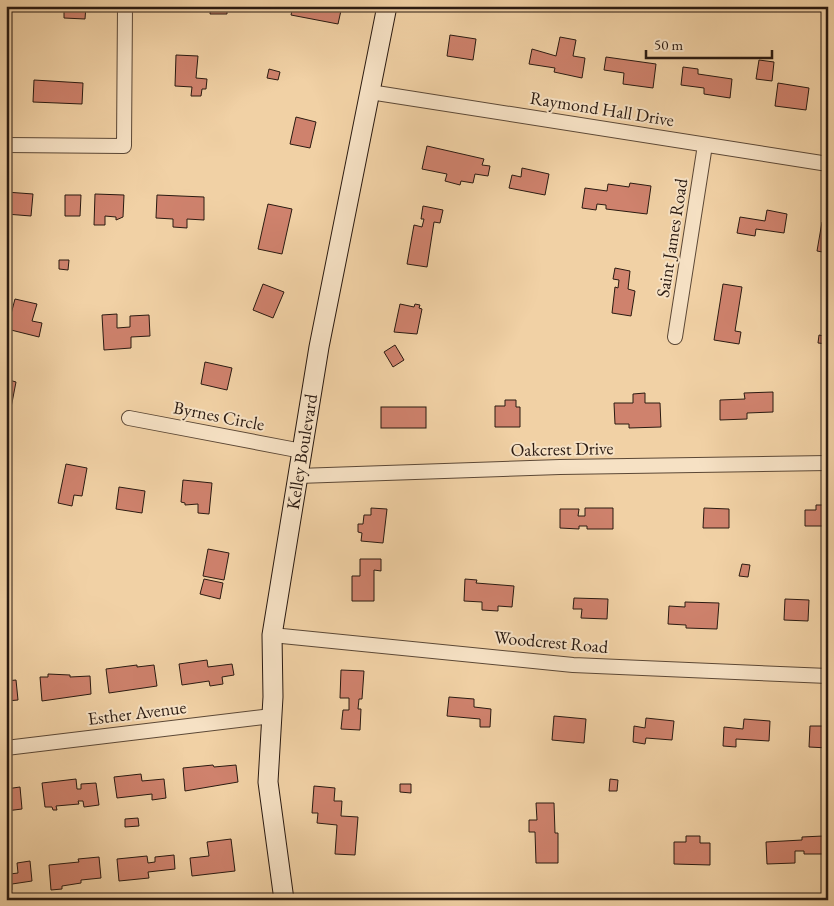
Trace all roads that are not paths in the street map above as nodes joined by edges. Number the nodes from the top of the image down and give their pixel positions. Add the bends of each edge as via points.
1 (126, 6) edge
2 (387, 6) edge
3 (370, 92) junction
4 (6, 145) edge
5 (705, 145) junction
6 (828, 164) edge
7 (675, 337) dead end
8 (129, 418) dead end
9 (302, 451) junction
10 (828, 462) edge
11 (298, 476) junction
12 (272, 635) junction
13 (828, 676) edge
14 (272, 716) junction
15 (6, 748) edge
16 (284, 900) edge

1 - 4 street via 124,146
2 - 3 main road, Kelley Boulevard
3 - 5 street, Raymond Hall Drive
3 - 9 main road, Kelley Boulevard via 319,347
5 - 6 street, Raymond Hall Drive
5 - 7 street, Saint James Road
8 - 9 street, Byrnes Circle
9 - 11 main road, Kelley Boulevard
10 - 11 street, Oakcrest Drive
11 - 12 main road, Kelley Boulevard
12 - 13 street, Woodcrest Road via 573,665
12 - 14 main road, Kelley Boulevard
14 - 15 street, Esther Avenue
14 - 16 main road, Kelley Boulevard via 268,782

